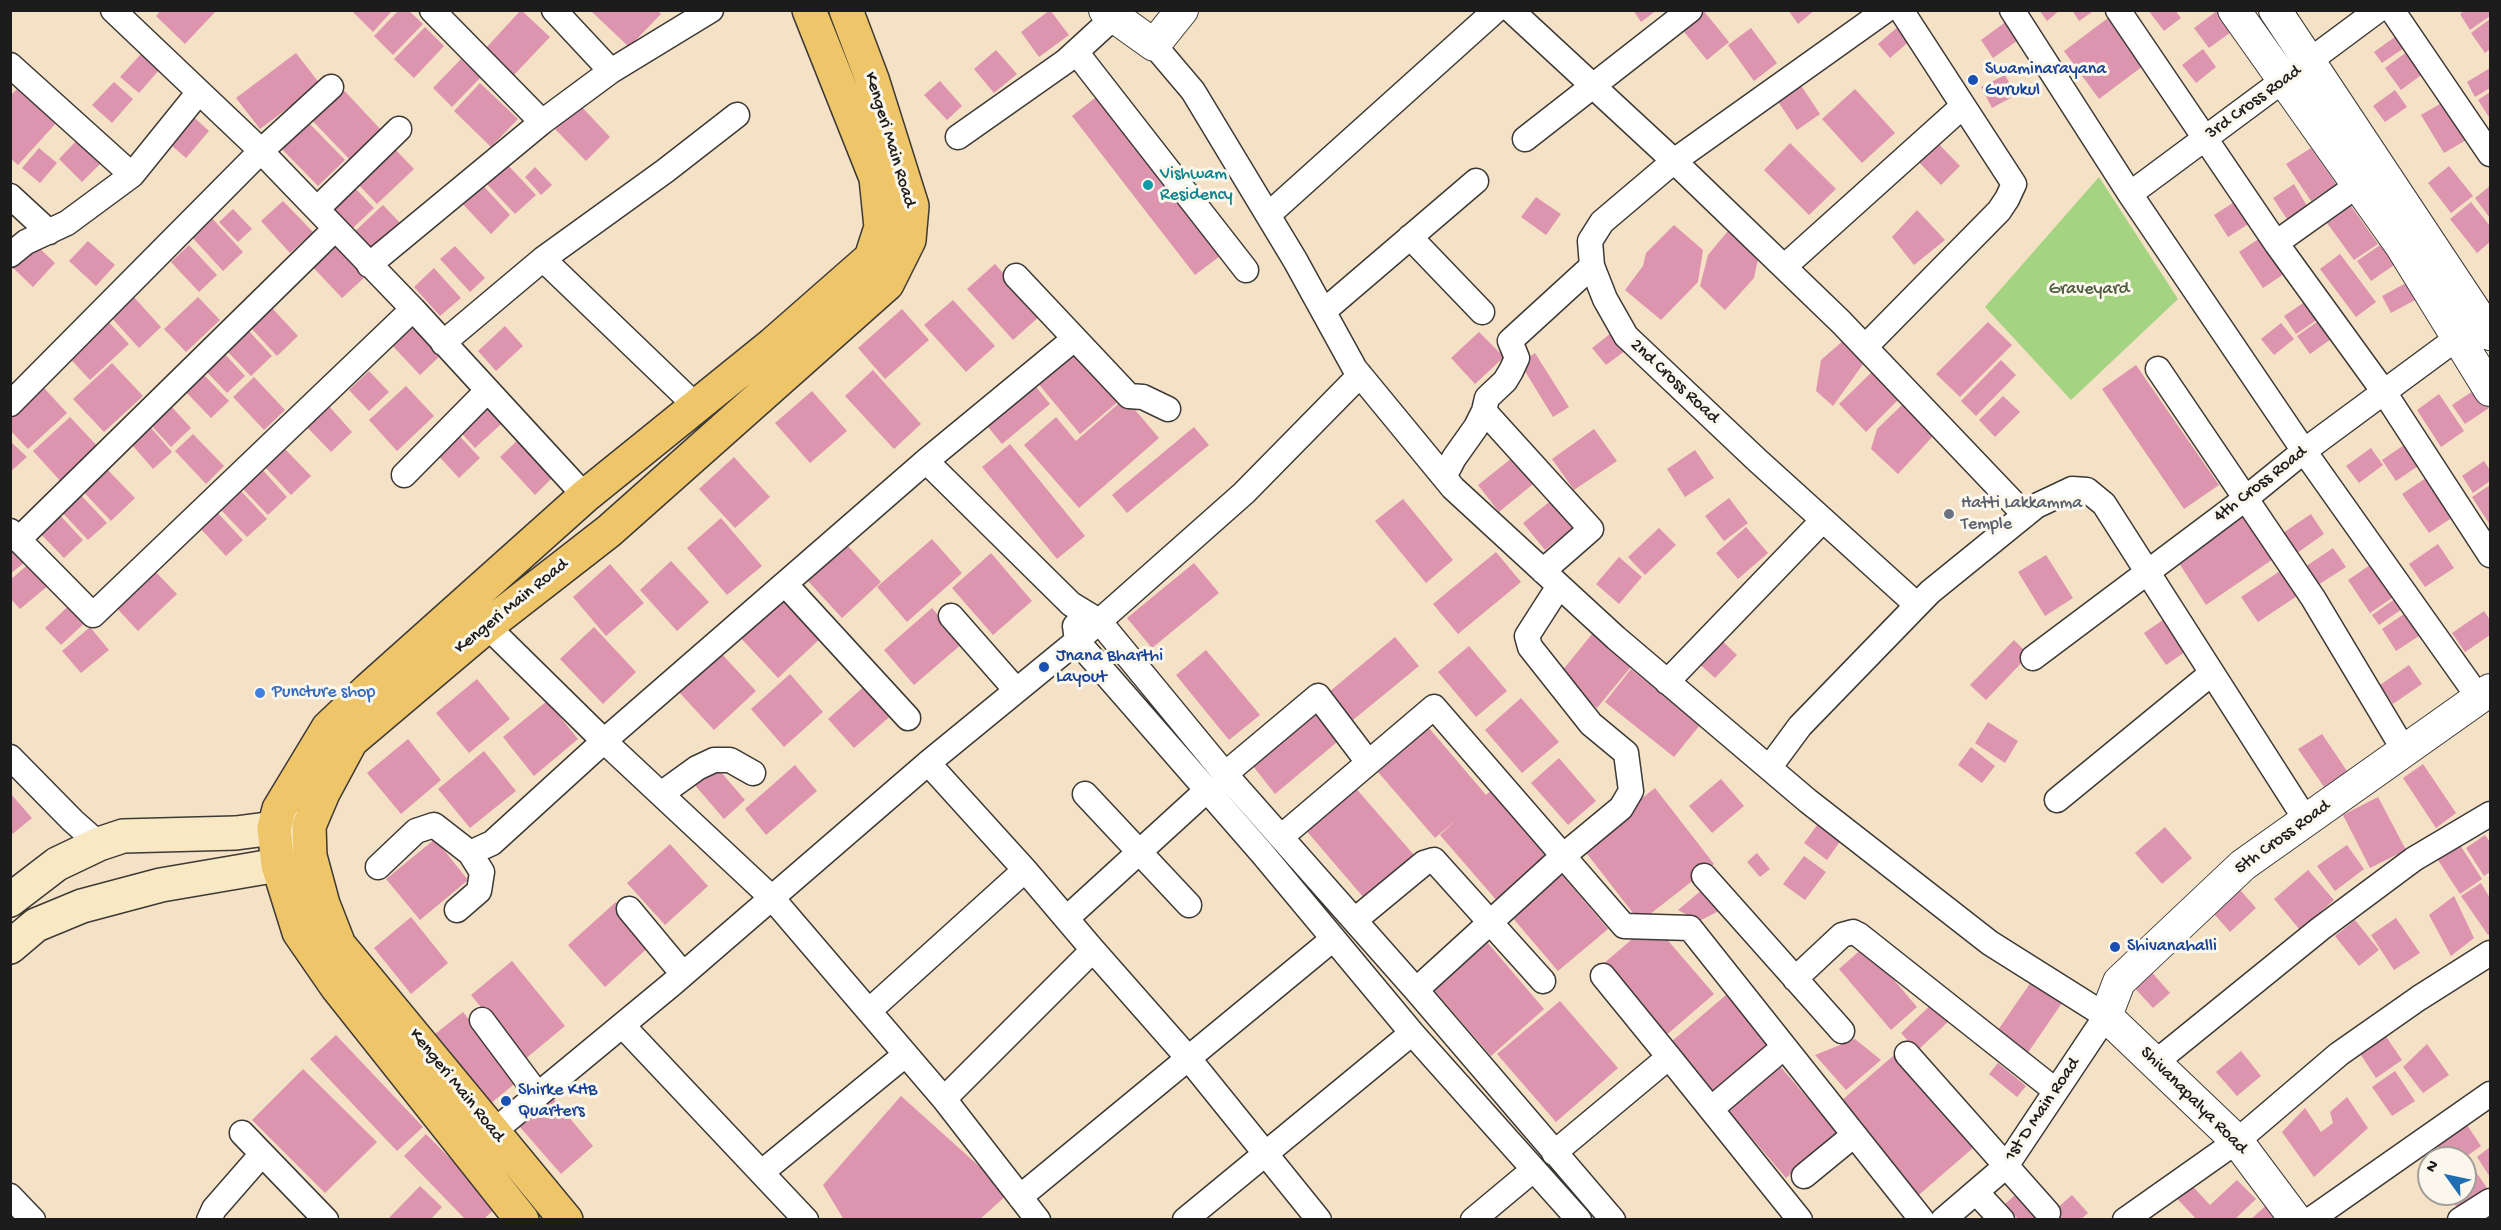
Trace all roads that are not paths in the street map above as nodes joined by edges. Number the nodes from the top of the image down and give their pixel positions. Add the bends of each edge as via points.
1 (113, 10) edge
2 (432, 10) edge
3 (554, 10) edge
4 (809, 10) edge
5 (846, 10) edge
6 (1182, 10) edge
7 (1496, 10) edge
8 (1511, 10) edge
9 (1690, 10) edge
10 (1886, 10) edge
11 (1901, 10) edge
12 (2012, 10) edge
13 (2118, 10) edge
14 (2234, 10) edge
15 (2275, 10) edge
16 (2378, 10) edge
17 (2392, 10) edge
18 (705, 12) edge
19 (1109, 14) edge
20 (1154, 45) junction
21 (1076, 52) junction
22 (2311, 62) junction
23 (10, 65) edge
24 (611, 71) junction
25 (2284, 81) junction
26 (1594, 86) junction
27 (331, 87) dead end
28 (199, 92) junction
29 (1963, 106) junction
30 (737, 115) dead end
31 (542, 122) junction
32 (399, 129) dead end
33 (958, 137) dead end
34 (2205, 138) junction
35 (1525, 139) dead end
36 (261, 151) junction
37 (2490, 154) edge
38 (1674, 161) junction
39 (132, 175) junction
40 (1476, 181) dead end
41 (2359, 184) junction
42 (2130, 194) junction
43 (10, 196) edge
44 (317, 209) junction
45 (1268, 215) junction
46 (335, 229) junction
47 (49, 232) junction
48 (1410, 237) junction
49 (2276, 243) junction
50 (10, 255) edge
51 (543, 259) junction
52 (369, 265) junction
53 (1592, 266) junction
54 (1784, 267) junction
55 (1246, 270) dead end
56 (1016, 276) dead end
57 (413, 309) junction
58 (1324, 311) junction
59 (1482, 312) dead end
60 (2480, 327) edge
61 (1074, 339) junction
62 (444, 343) junction
63 (1865, 346) junction
64 (2158, 369) dead end
65 (1360, 375) junction
66 (487, 390) junction
67 (2490, 390) edge
68 (2384, 392) junction
69 (10, 404) edge
70 (696, 406) junction
71 (1168, 409) dead end
72 (1484, 411) junction
73 (2304, 451) junction
74 (926, 461) junction
75 (404, 475) dead end
76 (1444, 477) junction
77 (585, 496) junction
78 (2245, 499) junction
79 (2025, 514) junction
80 (1823, 520) junction
81 (14, 535) edge
82 (2490, 555) edge
83 (2148, 573) junction
84 (1551, 578) junction
85 (785, 584) junction
86 (1071, 604) junction
87 (1917, 605) junction
88 (951, 616) dead end
89 (1099, 621) junction
90 (487, 626) junction
91 (1077, 641) junction
92 (2033, 658) dead end
93 (2212, 673) junction
94 (1667, 682) junction
95 (1016, 690) junction
96 (2485, 694) edge
97 (908, 718) dead end
98 (604, 741) junction
99 (2404, 750) junction
100 (10, 757) edge
101 (1368, 762) junction
102 (928, 763) junction
103 (1769, 768) junction
104 (753, 773) dead end
105 (1225, 774) junction
106 (1206, 791) junction
107 (1085, 794) dead end
108 (661, 795) junction
109 (2057, 800) dead end
110 (2490, 814) edge
111 (2306, 820) junction
112 (274, 828) junction
113 (191, 833) junction
114 (1281, 837) junction
115 (309, 841) junction
116 (99, 844) junction
117 (1138, 853) junction
118 (470, 854) junction
119 (1563, 856) junction
120 (278, 865) junction
121 (378, 867) dead end
122 (1025, 870) junction
123 (1704, 876) dead end
124 (189, 879) junction
125 (13, 898) edge
126 (772, 898) junction
127 (1189, 905) dead end
128 (628, 909) dead end
129 (457, 910) dead end
130 (1067, 918) junction
131 (1355, 920) junction
132 (1491, 923) junction
133 (36, 925) junction
134 (1333, 939) junction
135 (10, 947) edge
136 (1094, 950) junction
137 (2490, 953) edge
138 (684, 974) junction
139 (1603, 976) dead end
140 (1795, 979) junction
141 (1543, 981) dead end
142 (1416, 990) junction
143 (870, 1011) junction
144 (2106, 1016) junction
145 (482, 1020) dead end
146 (623, 1026) junction
147 (1842, 1031) dead end
148 (1412, 1033) junction
149 (1784, 1047) junction
150 (1907, 1054) dead end
151 (905, 1055) junction
152 (1669, 1057) junction
153 (1189, 1059) junction
154 (2156, 1062) junction
155 (2056, 1091) junction
156 (2490, 1094) edge
157 (538, 1095) junction
158 (944, 1099) junction
159 (1711, 1109) junction
160 (493, 1132) junction
161 (242, 1133) dead end
162 (1854, 1135) junction
163 (2237, 1141) junction
164 (1265, 1152) junction
165 (1554, 1153) junction
166 (262, 1154) junction
167 (2006, 1166) junction
168 (1533, 1170) junction
169 (762, 1172) junction
170 (1804, 1176) dead end
171 (1976, 1192) junction
172 (10, 1196) edge
173 (2490, 1201) edge
174 (1026, 1211) edge
175 (2048, 1213) dead end
176 (325, 1219) edge
177 (33, 1220) edge
178 (209, 1220) edge
179 (522, 1220) edge
180 (566, 1220) edge
181 (806, 1220) edge
182 (1185, 1220) edge
183 (1319, 1220) edge
184 (1473, 1220) edge
185 (1579, 1220) edge
186 (1613, 1220) edge
187 (1800, 1220) edge
188 (1922, 1220) edge
189 (1943, 1220) edge
190 (2002, 1220) edge
191 (2125, 1220) edge
192 (2296, 1220) edge
193 (2310, 1220) edge
194 (2460, 1220) edge

1 - 28 street
2 - 31 street
3 - 24 street
4 - 70 main road, Kengeri Main Road via 876,178 881,226 871,258
5 - 90 main road, Kengeri Main Road via 912,206 909,240 887,284 609,531
6 - 20 street
7 - 45 street
8 - 26 street
9 - 26 street
10 - 38 street, 2nd Cross Road
11 - 29 street
12 - 42 street
13 - 34 street
14 - 25 street
15 - 22 street
16 - 22 street, 3rd Cross Road
17 - 37 street
18 - 24 street
19 - 20 street
19 - 21 street
20 - 45 street via 1193,91
21 - 33 street
21 - 55 street
22 - 25 street, 3rd Cross Road
22 - 60 street
23 - 39 street
24 - 31 street
25 - 34 street, 3rd Cross Road
25 - 41 street
26 - 35 street
26 - 38 street
27 - 36 street
28 - 36 street
28 - 39 street
29 - 54 street
29 - 63 street via 2014,184 1999,211
30 - 51 street
31 - 52 street
32 - 44 street
34 - 42 street, 3rd Cross Road
34 - 49 street
36 - 44 street
36 - 69 street
38 - 53 street, 2nd Cross Road via 1602,222 1590,241
38 - 54 street
39 - 47 street
40 - 48 street
41 - 49 street
41 - 60 street via 2402,247
42 - 73 street
43 - 47 street
44 - 46 street
45 - 58 street
46 - 52 street
46 - 81 street
47 - 50 street
48 - 58 street
48 - 59 street
49 - 68 street
51 - 62 street
51 - 70 street
52 - 57 street
53 - 72 street via 1510,342 1517,358 1505,381 1486,398
53 - 80 street, 2nd Cross Road via 1626,336
54 - 63 street
56 - 61 street
57 - 62 street
57 - 81 street via 93,615
58 - 65 street
60 - 67 street
60 - 68 street, 4th Cross Road
61 - 71 street via 1129,396 1143,397
61 - 74 street
62 - 66 street
63 - 79 street
64 - 78 street
65 - 76 street
65 - 89 street via 1244,493
66 - 75 street
66 - 77 street
68 - 73 street, 4th Cross Road
68 - 82 street
70 - 77 main road, Kengeri Main Road
72 - 76 street
72 - 84 street via 1591,529
73 - 78 street, 4th Cross Road
73 - 96 street
74 - 85 street
74 - 86 street
76 - 84 street
77 - 112 main road, Kengeri Main Road via 328,728 287,793
78 - 83 street, 4th Cross Road
78 - 99 street via 2313,598
79 - 83 street via 2072,489 2087,490 2104,504
79 - 87 street
80 - 87 street, 2nd Cross Road
80 - 94 street
83 - 92 street, 4th Cross Road
83 - 93 street
84 - 94 street
84 - 119 street via 1527,636 1530,647 1591,724 1626,753 1630,791 1621,808
85 - 97 street
85 - 98 street
86 - 89 street
86 - 91 street
87 - 103 street via 1800,726
88 - 95 street
89 - 91 street
89 - 105 street
90 - 98 street
90 - 115 main road, Kengeri Main Road via 351,741 322,792
91 - 95 street
91 - 106 street
93 - 109 street
93 - 111 street
94 - 103 street
95 - 102 street
96 - 99 street, 5th Cross Road
98 - 108 street
98 - 118 street via 492,843
99 - 111 street, 5th Cross Road
100 - 116 street
101 - 105 street via 1318,696
101 - 114 street
101 - 119 street via 1434,707
102 - 122 street
102 - 126 street
103 - 144 street via 1990,943
104 - 108 street via 730,760 714,760
105 - 114 street
106 - 117 street
106 - 134 street
107 - 117 street
108 - 126 street
110 - 154 street via 2414,858
111 - 144 street, 5th Cross Road via 2243,865 2119,982
112 - 113 main road via 236,834
112 - 115 main road
112 - 120 main road, Kengeri Main Road
113 - 116 main road via 123,836
113 - 124 main road via 195,864
114 - 131 street
115 - 120 main road
115 - 160 main road, Kengeri Main Road via 323,904 339,945
116 - 125 main road via 57,864
117 - 127 street
117 - 130 street
118 - 121 street via 434,825 416,831
118 - 129 street via 482,872 479,891
119 - 132 street
119 - 149 street via 1624,926 1690,928
120 - 124 main road
120 - 179 main road, Kengeri Main Road via 299,932
122 - 130 street
122 - 143 street
123 - 140 street
124 - 133 main road via 82,906
125 - 133 main road
126 - 138 street
126 - 143 street
128 - 138 street
130 - 136 street
131 - 132 street via 1430,859 1438,863
131 - 142 street
132 - 141 street
132 - 142 street
133 - 135 main road
134 - 148 street
134 - 153 street
136 - 153 street
136 - 158 street
137 - 163 street via 2339,1054
138 - 146 street
139 - 152 street
140 - 147 street
140 - 155 street via 1842,935 1859,935
142 - 165 street
143 - 151 street
144 - 154 street, Shivanapalya Road
144 - 155 street, 1st D Main Road
145 - 157 street
146 - 157 street
146 - 169 street
148 - 164 street
148 - 168 street
149 - 159 street
149 - 162 street
150 - 167 street
151 - 158 street
151 - 169 street
152 - 159 street
152 - 165 street
153 - 164 street
153 - 174 street
154 - 163 street, Shivanapalya Road
155 - 167 street, 1st D Main Road
156 - 193 street
157 - 160 street
158 - 174 street
159 - 187 street
160 - 180 main road, Kengeri Main Road
161 - 166 street
162 - 170 street
162 - 188 street
163 - 191 street
163 - 192 street, Shivanapalya Road
164 - 182 street
164 - 183 street
165 - 186 street
166 - 176 street
166 - 178 street
167 - 171 street, 1st D Main Road
167 - 175 street
168 - 184 street
168 - 185 street
169 - 181 street
171 - 189 street, 1st D Main Road
171 - 190 street
172 - 177 street
173 - 194 street

